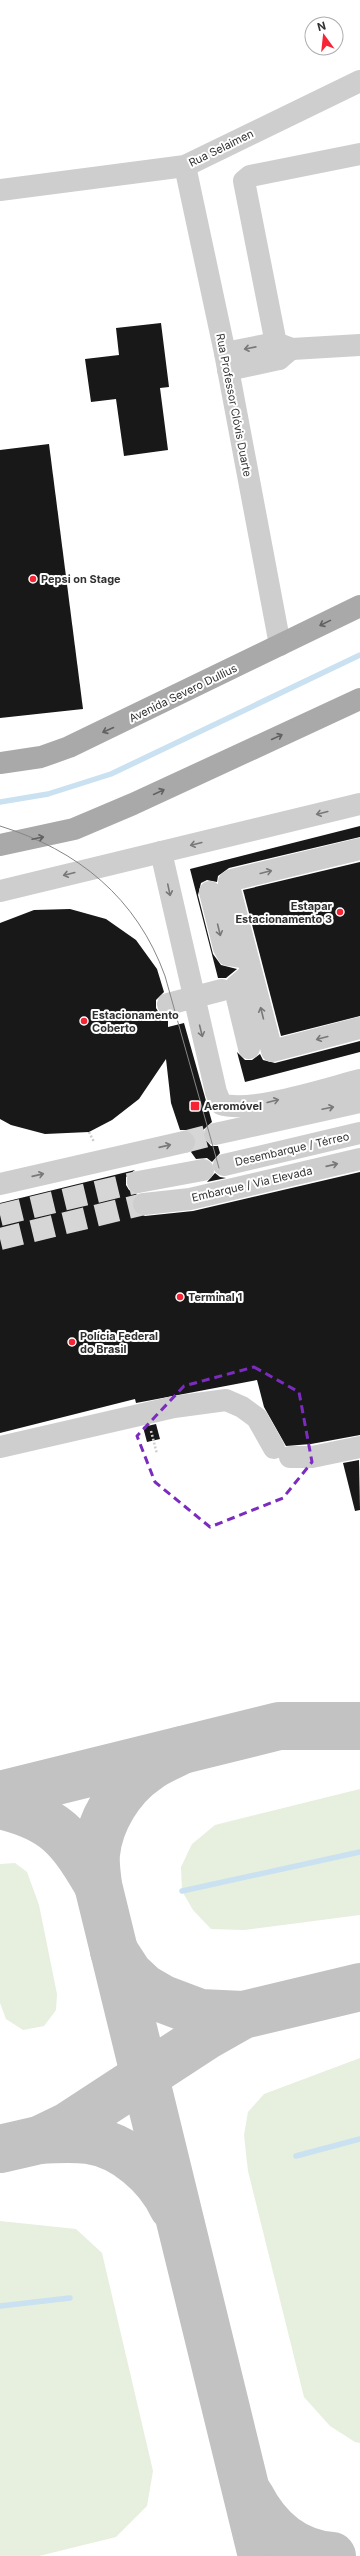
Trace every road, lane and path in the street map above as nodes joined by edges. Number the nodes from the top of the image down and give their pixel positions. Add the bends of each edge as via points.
1 (360, 81) edge
2 (360, 154) edge
3 (185, 166) junction
4 (0, 190) edge
5 (360, 345) edge
6 (282, 350) junction
7 (226, 362) junction
8 (360, 606) edge
9 (280, 645) junction
10 (360, 698) edge
11 (0, 763) edge
12 (360, 804) edge
13 (0, 845) edge
14 (360, 849) edge
15 (161, 852) junction
16 (0, 891) edge
17 (210, 892) dead end
18 (249, 965) junction
19 (222, 990) dead end
20 (192, 997) junction
21 (168, 1004) dead end
22 (360, 1028) edge
23 (249, 1048) dead end
24 (360, 1080) edge
25 (360, 1102) edge
26 (360, 1133) edge
27 (215, 1134) tunnel mouth
28 (184, 1142) tunnel mouth
29 (360, 1159) edge
30 (138, 1182) tunnel mouth
31 (0, 1184) edge
32 (144, 1204) tunnel mouth
33 (360, 1447) edge
34 (0, 1448) edge

1 - 3 street, Rua Selaimen
2 - 6 street via 250,176 244,181
3 - 4 street, Rua Selaimen
3 - 7 street, Rua Professor Clóvis Duarte
5 - 6 street
6 - 7 street
7 - 9 street, Rua Professor Clóvis Duarte
8 -> 9 main road, Avenida Severo Dullius
9 -> 11 main road, Avenida Severo Dullius via 69,747 41,757
13 -> 10 main road via 74,829 134,804
12 -> 15 street
18 -> 14 street via 229,882
15 -> 16 street
15 -> 20 street
17 -> 18 street via 224,948 228,955
22 -> 18 street via 272,1051
18 - 23 street via 236,986
19 - 20 street
20 - 21 street
20 -> 24 street via 221,1104 232,1108 252,1106
27 -> 25 street
26 - 30 street, Desembarque / Térreo
31 -> 28 street
32 -> 29 street, Embarque / Via Elevada via 190,1199
33 - 34 street via 312,1457 282,1453 257,1418 226,1400 174,1406

